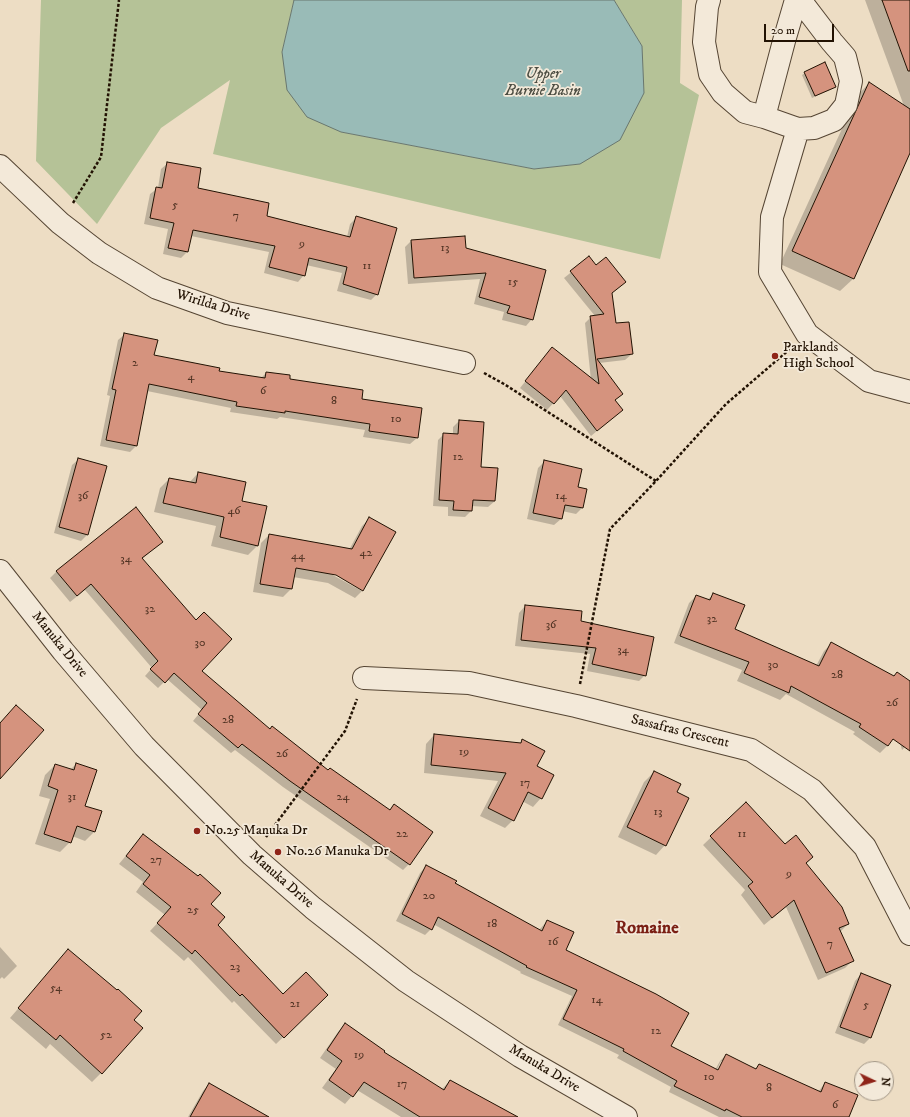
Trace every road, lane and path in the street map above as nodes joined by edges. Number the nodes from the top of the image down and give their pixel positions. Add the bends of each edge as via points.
1 (119, 0) edge
2 (709, 0) edge
3 (796, 0) edge
4 (800, 0) edge
5 (764, 117) junction
6 (798, 129) junction
7 (0, 166) edge
8 (60, 222) junction
9 (807, 334) junction
10 (464, 363) joint
11 (910, 392) edge
12 (656, 481) junction
13 (0, 571) edge
14 (364, 678) joint
15 (576, 706) junction
16 (252, 855) junction
17 (910, 934) edge
18 (626, 1117) edge

1 - 8 path via 101,156
2 - 5 street via 704,42 710,74 723,93 745,112
3 - 5 street
4 - 6 street via 845,57 851,81 846,105 834,120 814,128
5 - 6 street
6 - 9 street via 772,217 770,272
7 - 8 street, Wirilda Drive
8 - 10 street, Wirilda Drive via 99,253 157,288 227,313
9 - 11 street via 869,381
9 - 12 path via 726,404
10 - 12 path via 504,384
12 - 15 path via 610,529
13 - 16 street, Manuka Drive via 63,651 144,746
14 - 15 street, Sassafras Crescent via 469,683
14 - 16 path via 345,731
15 - 17 street, Sassafras Crescent via 751,750 812,790 865,847
16 - 18 street, Manuka Drive via 313,908 406,981 520,1056

